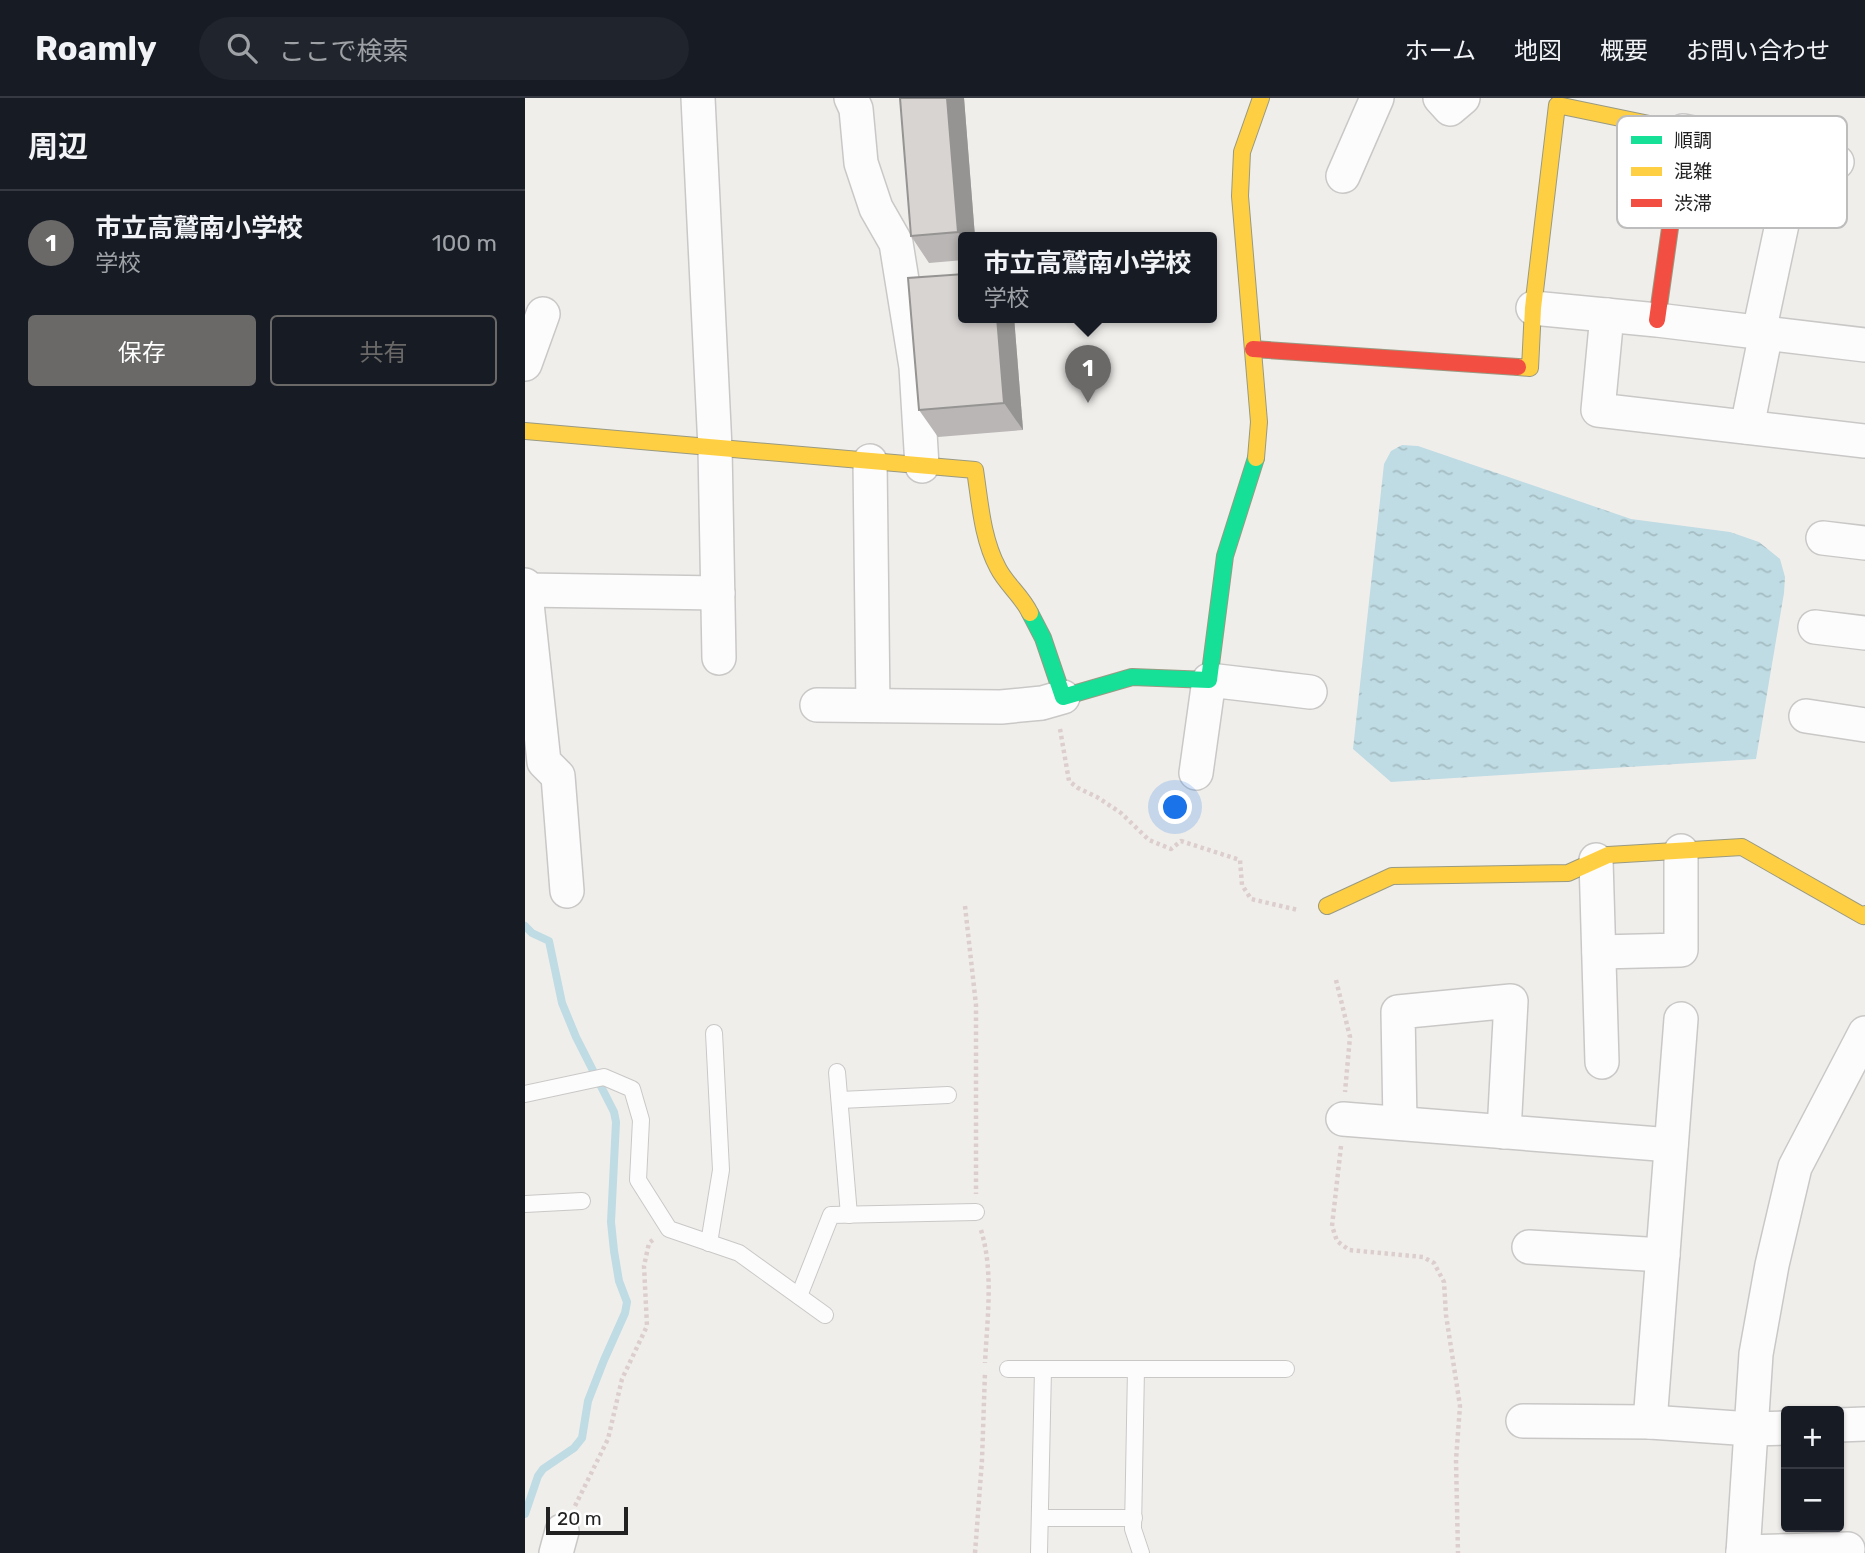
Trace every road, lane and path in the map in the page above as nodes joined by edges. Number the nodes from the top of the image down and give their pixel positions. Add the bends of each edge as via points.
1 (698, 98) edge
2 (851, 98) edge
3 (1261, 98) edge
4 (1377, 98) edge
5 (1440, 98) edge
6 (1462, 98) edge
7 (1552, 101) edge
8 (1618, 116) edge
9 (1343, 176) dead end
10 (1670, 228) edge
11 (1783, 228) edge
12 (1534, 309) junction
13 (543, 314) dead end
14 (1607, 315) junction
15 (1657, 320) junction
16 (1763, 333) junction
17 (1865, 345) edge
18 (1253, 349) junction
19 (525, 364) edge
20 (1747, 427) junction
21 (525, 431) edge
22 (1865, 441) edge
23 (715, 448) junction
24 (870, 461) junction
25 (922, 466) junction
26 (1823, 538) dead end
27 (1865, 543) edge
28 (525, 588) edge
29 (718, 593) junction
30 (1815, 627) dead end
31 (1865, 634) edge
32 (719, 657) dead end
33 (1209, 680) junction
34 (1310, 692) dead end
35 (1058, 698) junction
36 (817, 705) dead end
37 (873, 705) junction
38 (1806, 716) dead end
39 (1865, 725) edge
40 (1196, 773) dead end
41 (1681, 851) junction
42 (1596, 860) junction
43 (567, 891) dead end
44 (1327, 906) joint
45 (1865, 914) edge
46 (1599, 952) junction
47 (1336, 980) dead end
48 (1681, 1019) dead end
49 (714, 1033) dead end
50 (1865, 1033) edge
51 (1602, 1062) dead end
52 (837, 1072) dead end
53 (526, 1089) edge
54 (948, 1095) dead end
55 (840, 1100) junction
56 (1343, 1119) junction
57 (1400, 1123) junction
58 (1504, 1132) junction
59 (1671, 1145) junction
60 (582, 1201) dead end
61 (525, 1204) edge
62 (976, 1212) dead end
63 (849, 1215) junction
64 (669, 1229) junction
65 (709, 1243) junction
66 (1528, 1247) dead end
67 (1663, 1255) junction
68 (799, 1296) junction
69 (825, 1315) dead end
70 (1008, 1369) dead end
71 (1043, 1369) junction
72 (1136, 1369) junction
73 (1286, 1369) dead end
74 (1523, 1421) dead end
75 (1650, 1422) junction
76 (1865, 1424) edge
77 (1844, 1425) edge
78 (1781, 1428) edge
79 (1751, 1429) junction
80 (1040, 1518) junction
81 (1134, 1518) junction
82 (559, 1542) edge
83 (1848, 1549) dead end
84 (1039, 1553) edge
85 (1142, 1553) edge
86 (1458, 1553) edge
87 (1743, 1553) edge

1 - 23 street
2 - 25 street via 861,163 876,208 896,243 916,367
3 - 18 street via 1242,152 1240,196
4 - 9 street
5 - 6 street via 1450,108
7 - 8 street
7 - 12 street
10 - 15 street
11 - 16 street
12 - 14 street
12 - 18 street via 1530,368
13 - 19 street
14 - 15 street
14 - 20 street via 1598,411
15 - 16 street
16 - 17 street
16 - 20 street
18 - 33 street via 1259,422 1256,461 1225,556
20 - 22 street
21 - 23 street
23 - 24 street
23 - 29 street
24 - 25 street
24 - 37 street
25 - 35 street via 975,470 984,528 998,569 1024,601 1043,638
26 - 27 street
28 - 29 street
28 - 43 street via 544,762 558,776
29 - 32 street
30 - 31 street
33 - 34 street
33 - 35 street via 1132,677
33 - 40 street
35 - 37 street via 1000,707
35 - 44 path via 1069,781 1078,788 1121,813 1149,840 1171,849 1181,841 1240,860 1242,885 1251,899 1314,915
36 - 37 street
38 - 39 street
41 - 42 street via 1608,855
41 - 45 street via 1742,847
41 - 46 street via 1681,950
42 - 44 street via 1568,873 1392,876
42 - 46 street
46 - 51 street
47 - 56 path via 1349,1037
48 - 59 street
49 - 65 lane via 721,1170
50 - 79 street via 1795,1167 1756,1354
52 - 55 lane
53 - 64 lane via 604,1077 632,1089 641,1120 638,1180
54 - 55 lane
55 - 63 lane
56 - 57 street
56 - 86 path via 1332,1226 1337,1241 1349,1251 1423,1257 1434,1263 1444,1282 1460,1406
57 - 58 street
57 - 58 street via 1398,1012 1511,1001
58 - 59 street
59 - 67 street
60 - 61 lane
62 - 63 lane
63 - 68 lane via 831,1215
64 - 65 lane
64 - 82 path via 649,1243 644,1266 647,1326 622,1379 608,1439
65 - 68 lane via 739,1253
66 - 67 street
67 - 75 street
68 - 69 lane
70 - 71 lane
71 - 72 lane
71 - 80 lane
72 - 73 lane
72 - 81 lane
74 - 75 street
75 - 79 street
76 - 77 street
78 - 79 street
79 - 87 street
80 - 81 lane
80 - 84 lane
81 - 85 lane
83 - 87 street

